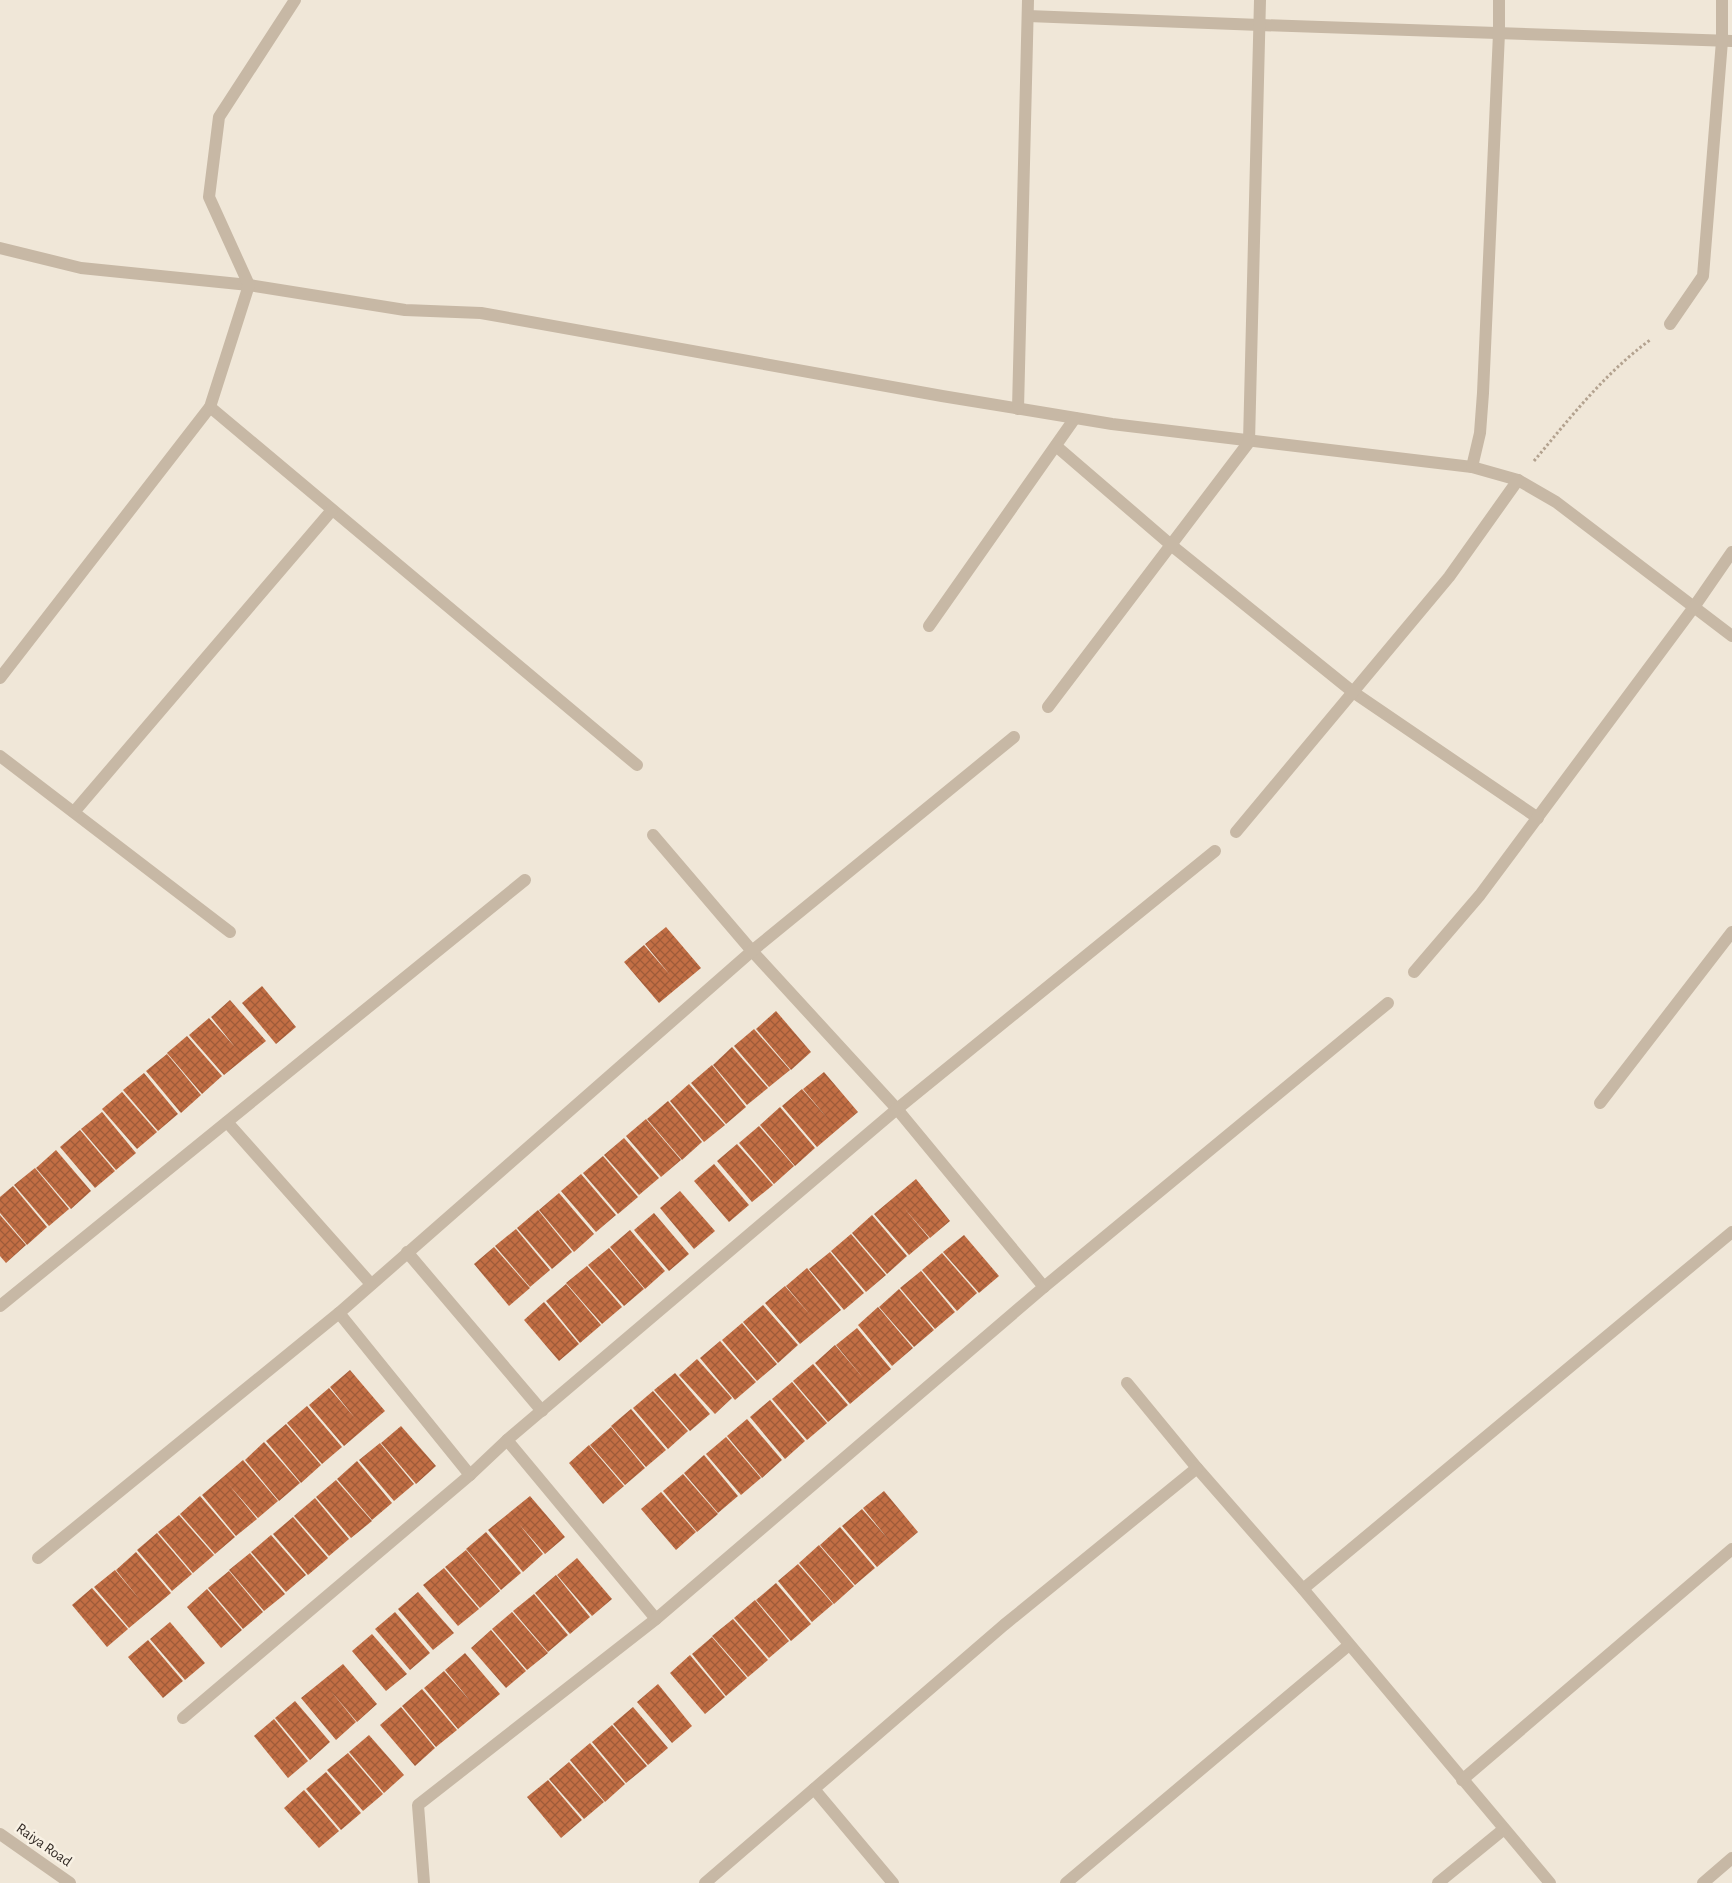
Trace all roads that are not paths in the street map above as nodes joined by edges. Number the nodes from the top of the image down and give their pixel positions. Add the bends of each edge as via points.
1 (295, 0) edge
2 (1028, 0) edge
3 (1260, 0) edge
4 (1499, 0) edge
5 (1722, 0) edge
6 (1028, 16) junction
7 (1260, 25) junction
8 (1499, 33) junction
9 (1727, 41) edge
10 (0, 248) edge
11 (249, 285) junction
12 (1670, 324) road end
13 (210, 407) junction
14 (1018, 409) junction
15 (1075, 418) junction
16 (1249, 442) junction
17 (1056, 446) junction
18 (1472, 467) junction
19 (1518, 480) junction
20 (332, 510) junction
21 (1171, 545) junction
22 (1732, 552) edge
23 (1694, 607) junction
24 (929, 626) dead end
25 (1732, 636) edge
26 (0, 678) edge
27 (1353, 692) junction
28 (1048, 707) dead end
29 (1014, 738) dead end
30 (0, 756) edge
31 (636, 765) dead end
32 (74, 812) junction
33 (1538, 818) junction
34 (1236, 832) dead end
35 (653, 835) dead end
36 (1215, 851) dead end
37 (525, 880) dead end
38 (230, 932) dead end
39 (1732, 932) edge
40 (752, 951) junction
41 (1414, 972) dead end
42 (1388, 1003) dead end
43 (1600, 1103) dead end
44 (897, 1109) junction
45 (227, 1122) junction
46 (1732, 1232) edge
47 (407, 1252) junction
48 (371, 1284) junction
49 (1044, 1288) junction
50 (0, 1306) edge
51 (339, 1313) junction
52 (1127, 1383) dead end
53 (542, 1411) junction
54 (507, 1440) junction
55 (1197, 1468) junction
56 (470, 1475) junction
57 (1732, 1549) edge
58 (38, 1558) dead end
59 (1303, 1589) junction
60 (656, 1619) junction
61 (1348, 1645) junction
62 (182, 1718) dead end
63 (1462, 1780) junction
64 (814, 1789) junction
65 (1504, 1829) junction
66 (0, 1834) edge
67 (1732, 1858) edge
68 (70, 1883) edge
69 (424, 1883) edge
70 (705, 1883) edge
71 (893, 1883) edge
72 (1066, 1883) edge
73 (1438, 1883) edge
74 (1550, 1883) edge
75 (1703, 1883) edge

1 - 11 street via 219,117 208,197
2 - 6 street
3 - 7 street
4 - 8 street
5 - 9 street
6 - 7 street
6 - 14 street
7 - 8 street
7 - 16 street
8 - 9 street
8 - 18 street via 1483,393 1480,433
9 - 12 street via 1703,276
10 - 11 street via 80,268
11 - 13 street
11 - 14 street via 405,310 481,313
13 - 20 street
13 - 26 street
14 - 15 street
15 - 16 street
15 - 17 street
16 - 18 street
16 - 21 street
17 - 21 street
17 - 24 street
18 - 19 street
19 - 23 street via 1556,502
19 - 27 street via 1449,577
20 - 31 street
20 - 32 street
21 - 27 street
21 - 28 street
22 - 23 street
23 - 25 street
23 - 33 street
27 - 33 street
27 - 34 street
29 - 40 street
30 - 32 street
32 - 38 street
33 - 41 street via 1480,895
35 - 40 street
36 - 44 street
37 - 45 street
39 - 43 street
40 - 44 street
40 - 47 street
42 - 49 street
44 - 49 street
44 - 53 street
45 - 48 street
45 - 50 street
46 - 59 street
47 - 48 street
47 - 53 street
48 - 51 street
49 - 60 street
51 - 56 street
51 - 58 street
52 - 55 street
53 - 54 street
54 - 56 street
54 - 60 street
55 - 59 street
55 - 64 street via 1004,1625
56 - 62 street
57 - 63 street
59 - 61 street
60 - 69 street via 418,1805
61 - 63 street
61 - 72 street
63 - 65 street
64 - 70 street
64 - 71 street
65 - 73 street
65 - 74 street
66 - 68 street, Raiya Road
67 - 75 street

